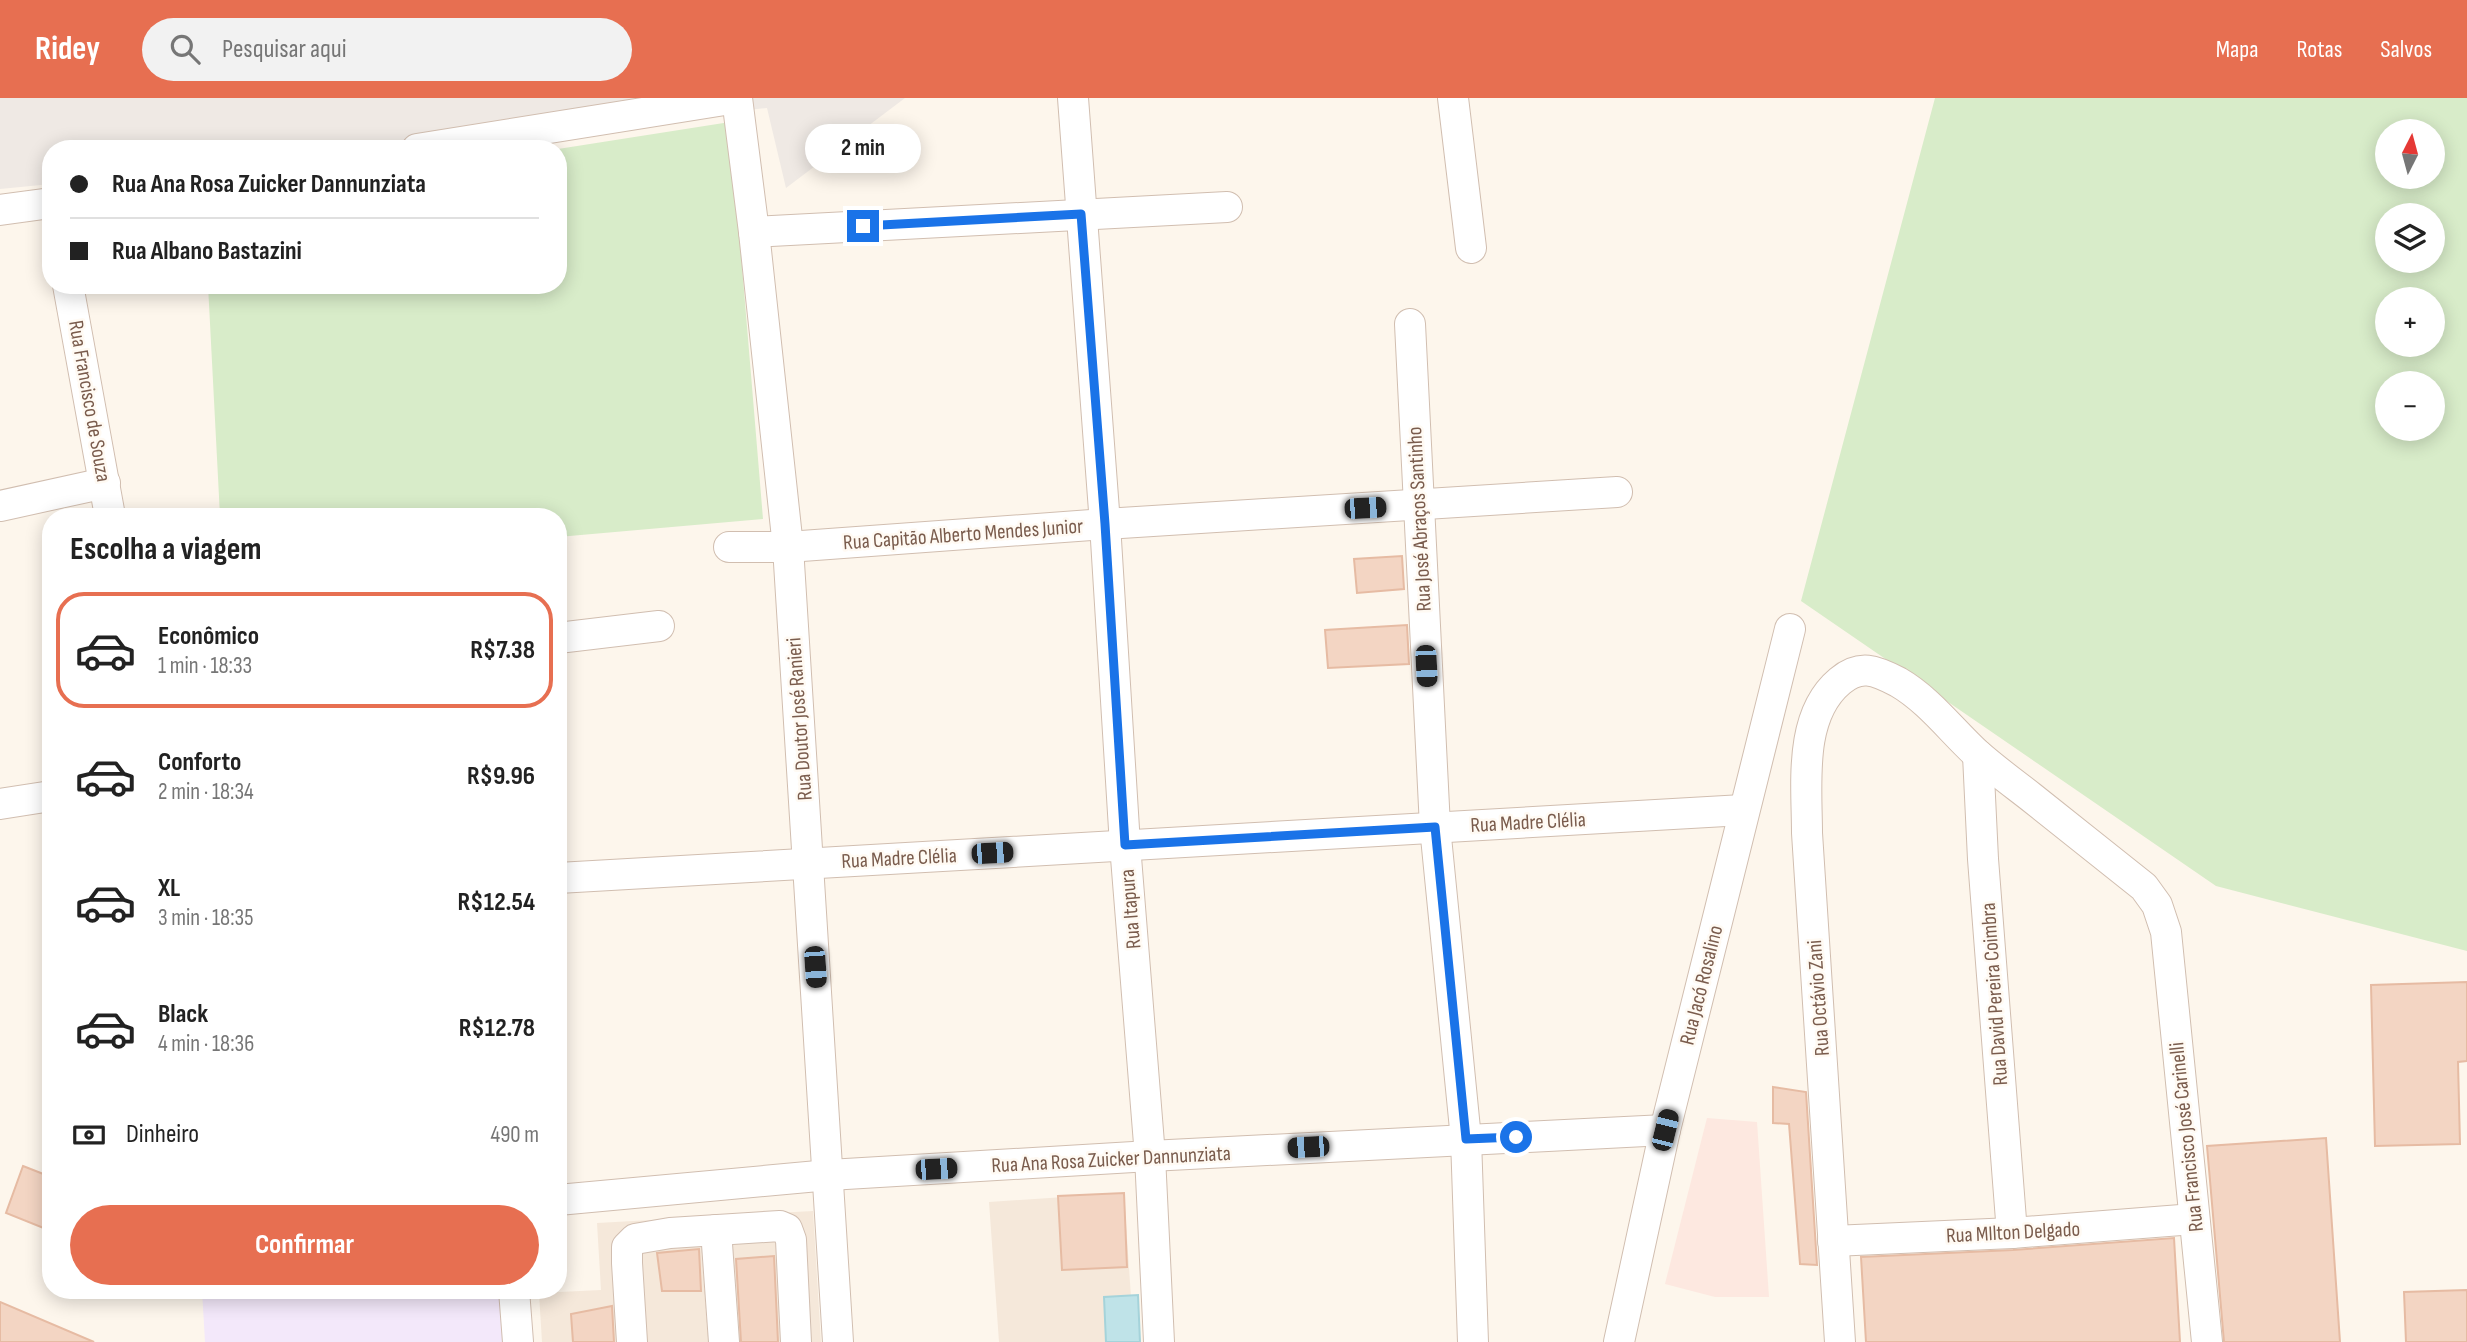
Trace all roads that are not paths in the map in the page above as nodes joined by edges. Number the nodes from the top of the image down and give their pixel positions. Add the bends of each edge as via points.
1 (737, 98) edge
2 (1073, 98) edge
3 (1453, 98) edge
4 (473, 140) edge
5 (42, 204) edge
6 (1227, 207) dead end
7 (0, 209) edge
8 (1081, 214) junction
9 (754, 232) junction
10 (1471, 248) dead end
11 (70, 294) edge
12 (1409, 324) dead end
13 (105, 483) junction
14 (1616, 492) dead end
15 (1417, 505) junction
16 (0, 506) edge
17 (109, 508) edge
18 (1105, 524) junction
19 (729, 547) dead end
20 (788, 547) junction
21 (659, 626) dead end
22 (1790, 629) dead end
23 (567, 637) edge
24 (1854, 670) joint
25 (1978, 755) junction
26 (42, 797) edge
27 (0, 804) edge
28 (1743, 810) junction
29 (1435, 827) junction
30 (1125, 845) junction
31 (808, 863) junction
32 (567, 877) edge
33 (1665, 1130) junction
34 (1466, 1139) junction
35 (1150, 1156) junction
36 (829, 1175) junction
37 (669, 1190) junction
38 (567, 1199) edge
39 (2194, 1219) junction
40 (716, 1230) junction
41 (670, 1233) junction
42 (2012, 1233) junction
43 (1833, 1241) junction
44 (515, 1299) edge
45 (518, 1342) edge
46 (632, 1342) edge
47 (724, 1342) edge
48 (796, 1342) edge
49 (838, 1342) edge
50 (1159, 1342) edge
51 (1473, 1342) edge
52 (1619, 1342) edge
53 (1840, 1342) edge
54 (2207, 1342) edge

1 - 4 street
1 - 9 street, Rua Doutor José Ranieri
2 - 8 street, Rua Itapura
3 - 10 street
5 - 7 street
6 - 8 street
8 - 9 street
8 - 18 street, Rua Itapura
9 - 20 street, Rua Doutor José Ranieri
11 - 13 street, Rua Francisco de Souza
12 - 15 street, Rua José Abraços Santinho
13 - 16 street
13 - 17 street, Rua Francisco de Souza
14 - 15 street, Rua Capitão Alberto Mendes Junior
15 - 18 street, Rua Capitão Alberto Mendes Junior
15 - 29 street, Rua José Abraços Santinho
18 - 20 street, Rua Capitão Alberto Mendes Junior
18 - 30 street, Rua Itapura
19 - 20 street, Rua Capitão Alberto Mendes Junior
20 - 31 street, Rua Doutor José Ranieri
21 - 23 street
22 - 28 street, Rua Jacó Rosalino
24 - 25 street, Rua Francisco José Carinelli via 1881,674 1922,699
24 - 43 street, Rua Octávio Zani via 1836,684 1814,719 1807,769 1807,833
25 - 39 street, Rua Francisco José Carinelli via 2144,887 2157,905 2166,932
25 - 42 street, Rua David Pereira Coimbra
26 - 27 street
28 - 29 street, Rua Madre Clélia
28 - 33 street, Rua Jacó Rosalino
29 - 30 street, Rua Madre Clélia
29 - 34 street, Rua José Abraços Santinho
30 - 31 street, Rua Madre Clélia
30 - 35 street, Rua Itapura
31 - 32 street, Rua Madre Clélia
31 - 36 street, Rua Doutor José Ranieri
33 - 34 street, Rua Ana Rosa Zuicker Dannunziata
33 - 52 street, Rua Jacó Rosalino
34 - 35 street, Rua Ana Rosa Zuicker Dannunziata
34 - 51 street, Rua José Abraços Santinho
35 - 36 street, Rua Ana Rosa Zuicker Dannunziata
35 - 50 street, Rua Itapura
36 - 37 street, Rua Ana Rosa Zuicker Dannunziata
36 - 49 street, Rua Doutor José Ranieri
37 - 38 street, Rua Ana Rosa Zuicker Dannunziata
37 - 41 street
39 - 42 street, Rua MIlton Delgado
39 - 54 street, Rua Francisco José Carinelli
40 - 41 street
40 - 47 street
40 - 48 street via 787,1229
41 - 46 street via 635,1239 627,1247
42 - 43 street, Rua MIlton Delgado
43 - 53 street, Rua Octávio Zani
44 - 45 street

